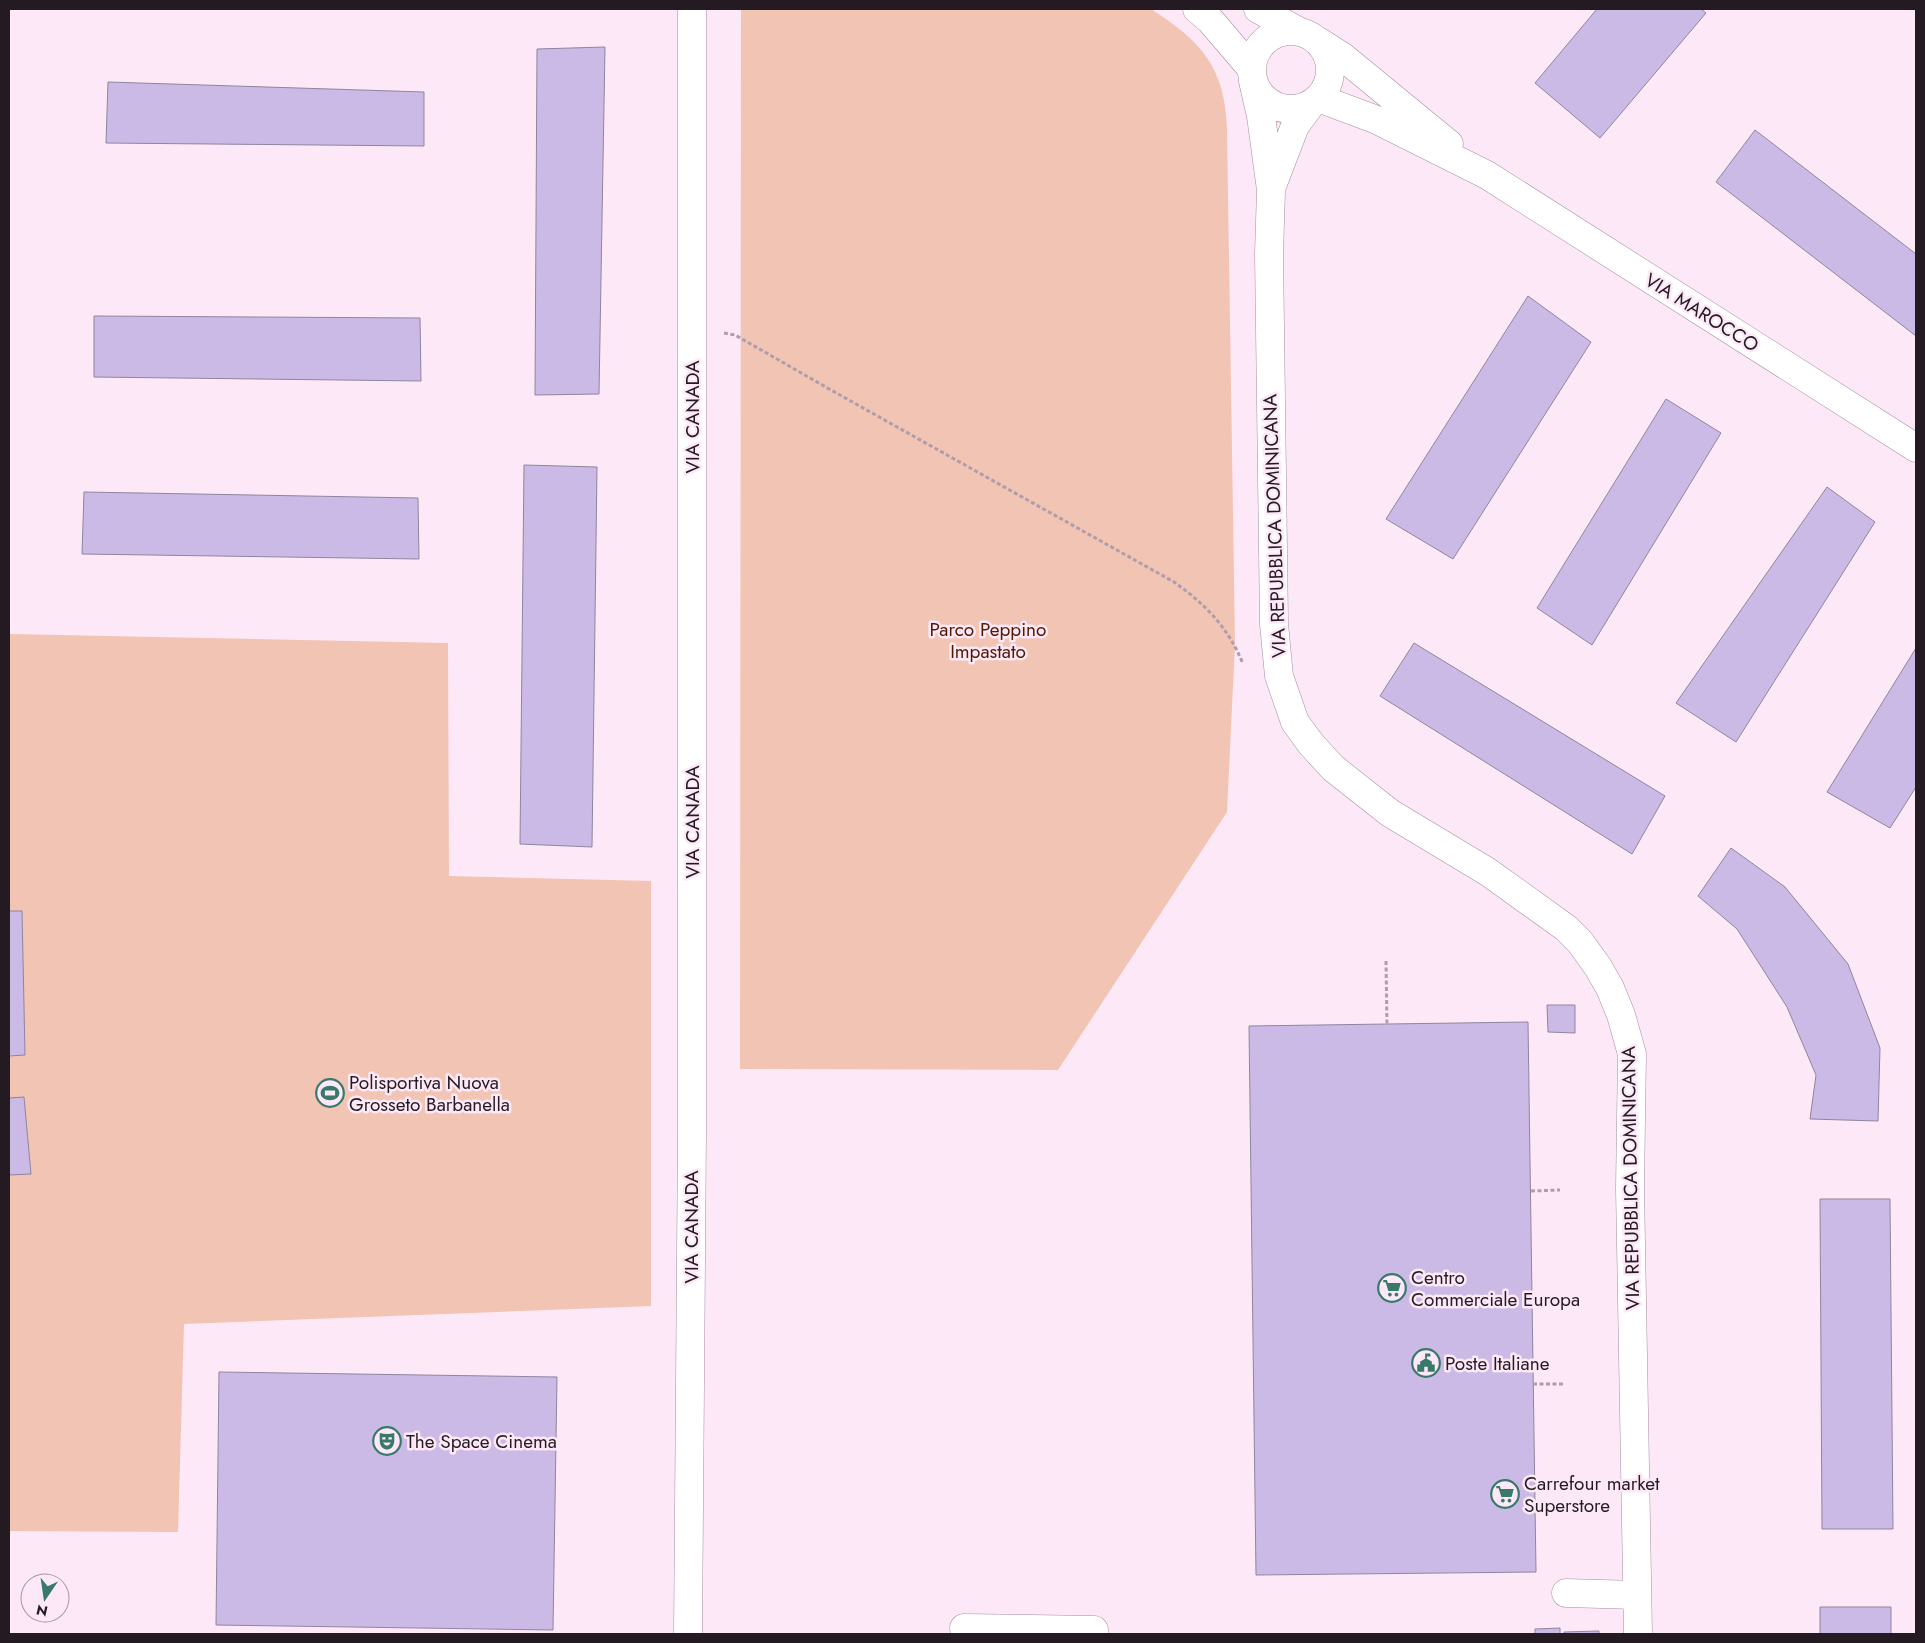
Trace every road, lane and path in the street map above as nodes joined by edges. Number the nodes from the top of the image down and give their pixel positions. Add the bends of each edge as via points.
1 (692, 9) edge
2 (1197, 9) edge
3 (1258, 9) edge
4 (1307, 35) junction
5 (1252, 75) junction
6 (1315, 100) junction
7 (1487, 176) junction
8 (1271, 190) junction
9 (692, 327) junction
10 (1916, 448) edge
11 (1244, 666) dead end
12 (1386, 961) dead end
13 (1387, 1024) dead end
14 (1560, 1190) dead end
15 (1531, 1191) dead end
16 (1533, 1384) dead end
17 (1563, 1384) dead end
18 (1566, 1593) dead end
19 (1637, 1595) junction
20 (964, 1628) dead end
21 (688, 1634) edge
22 (1094, 1634) edge
23 (1638, 1634) edge

1 - 9 street, VIA CANADA
2 - 5 street via 1210,20
3 - 4 street, VIA MAROCCO
4 - 5 street via 1277,32 1267,38 1254,57
4 - 6 street via 1323,46 1330,67 1327,84
4 - 7 street, VIA MAROCCO via 1393,97
5 - 6 street via 1258,92 1278,106 1301,108
5 - 8 street, VIA REPUBBLICA DOMINICANA
6 - 7 street, VIA MAROCCO via 1377,120
6 - 8 street, VIA REPUBBLICA DOMINICANA via 1295,126
7 - 10 street, VIA MAROCCO
8 - 19 street, VIA REPUBBLICA DOMINICANA via 1274,624 1279,676 1295,722 1333,768 1390,813 1488,872 1566,928 1580,942 1610,988 1632,1054 1630,1188
9 - 11 path via 735,335 1174,582 1202,602 1221,624 1235,644
9 - 21 street, VIA CANADA
12 - 13 path
14 - 15 path
16 - 17 path
18 - 19 street
19 - 23 street, VIA REPUBBLICA DOMINICANA
20 - 22 street via 1094,1630

